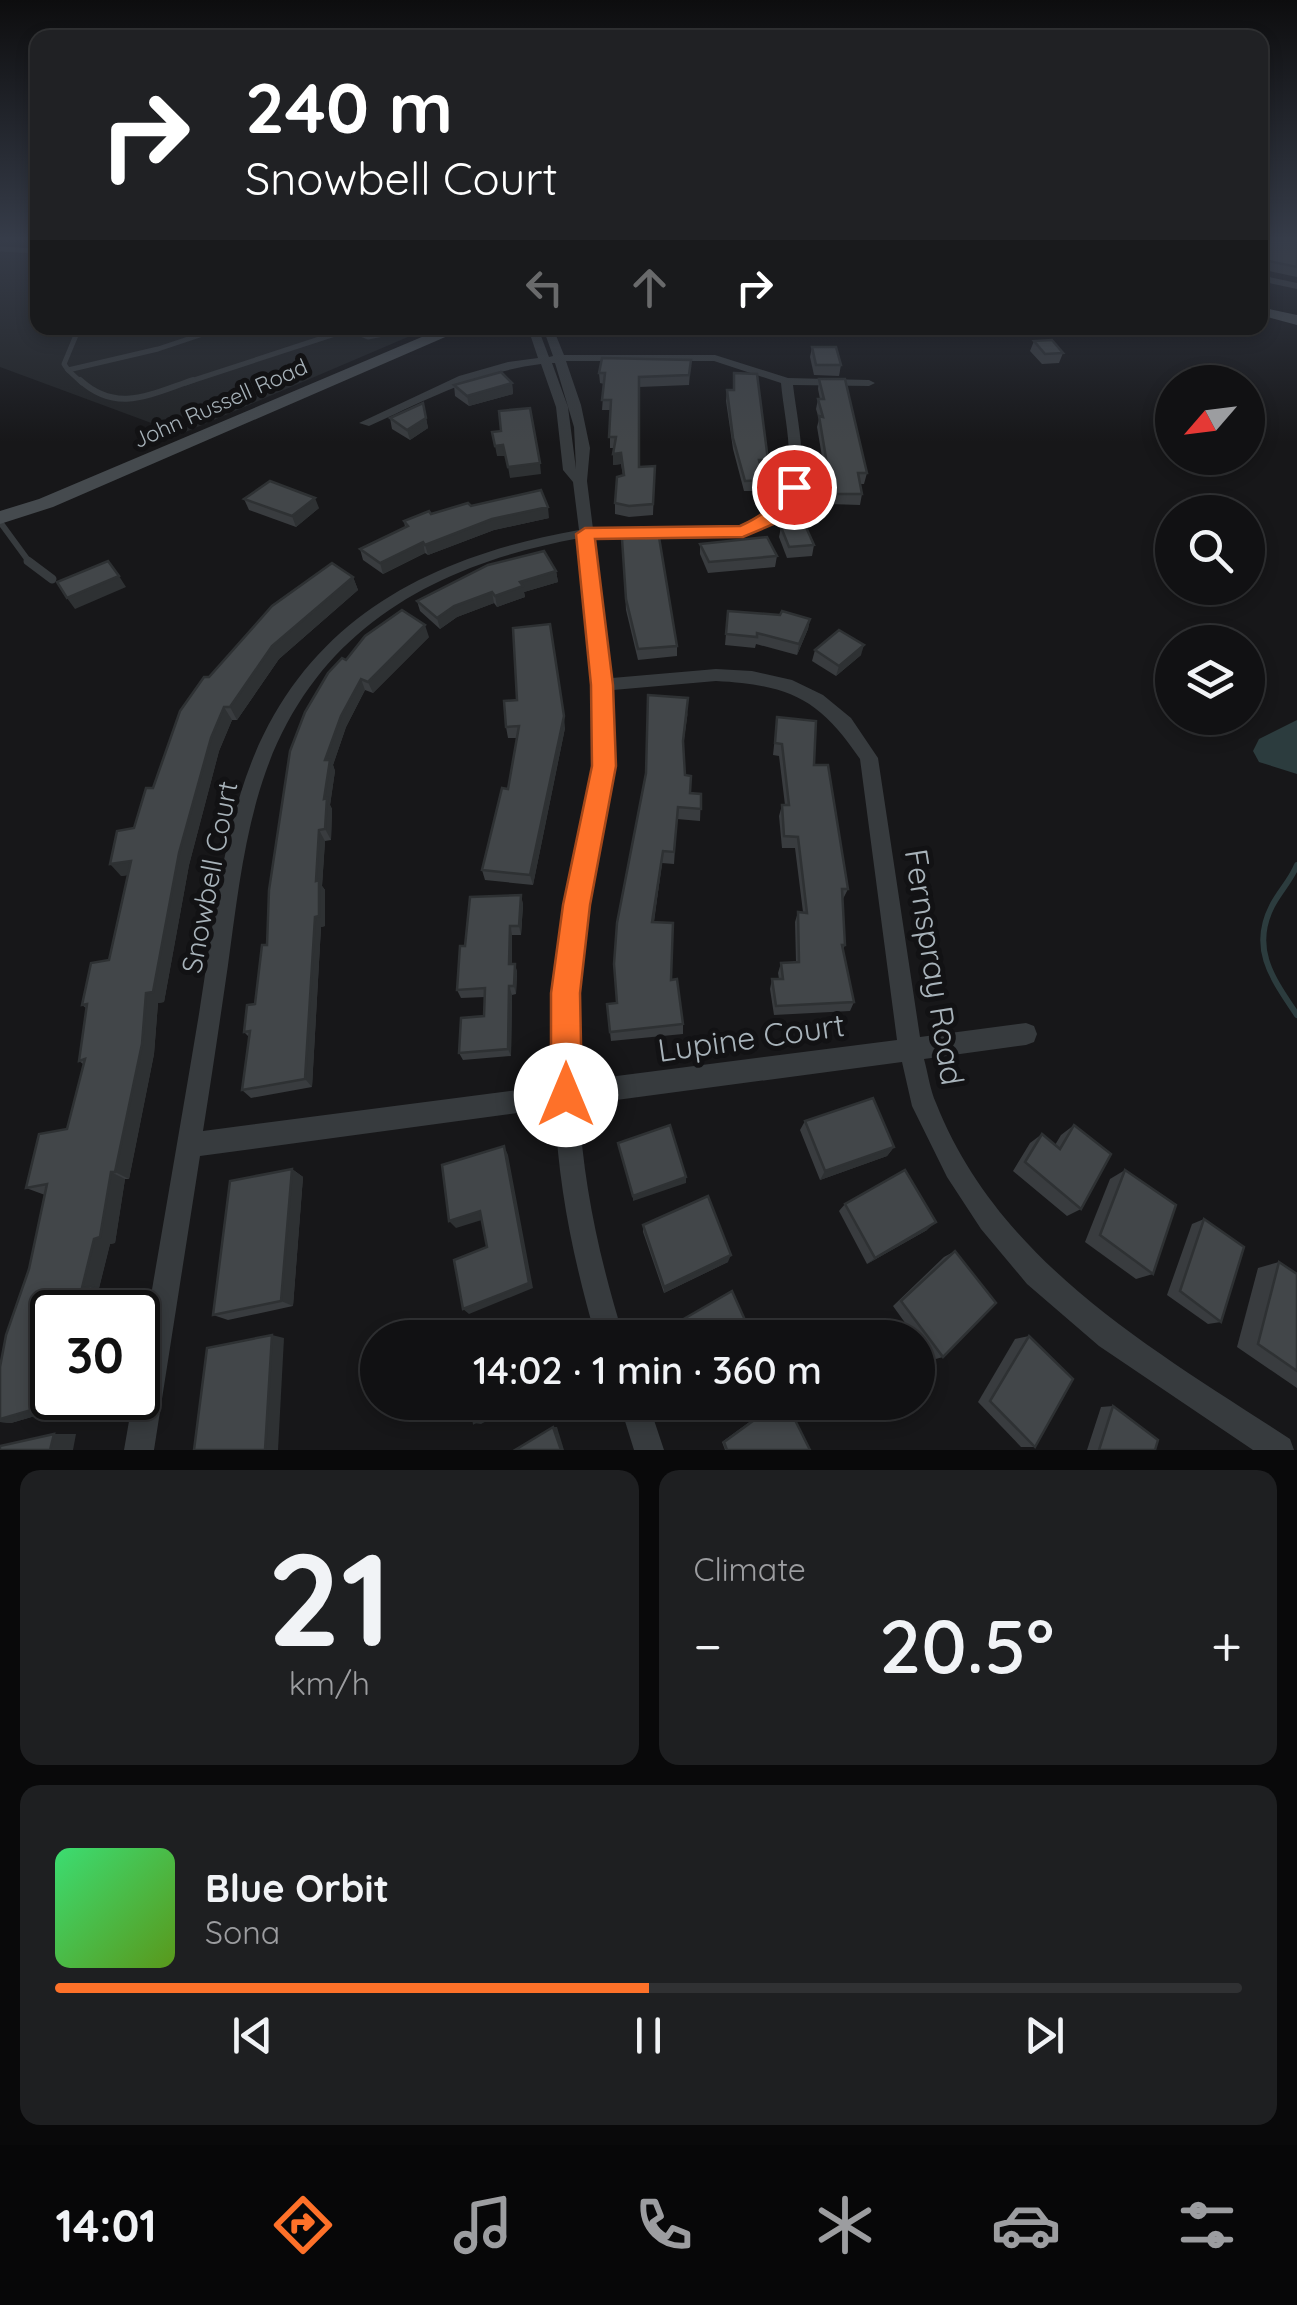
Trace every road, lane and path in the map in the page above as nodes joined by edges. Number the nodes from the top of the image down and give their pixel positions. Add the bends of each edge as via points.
1 (1268, 313) edge
2 (1297, 320) edge
3 (76, 335) edge
4 (200, 335) edge
5 (325, 335) edge
6 (436, 335) edge
7 (535, 335) edge
8 (551, 335) edge
9 (560, 358) junction
10 (545, 360) junction
11 (68, 370) junction
12 (787, 380) junction
13 (869, 383) dead end
14 (365, 423) dead end
15 (580, 481) junction
16 (0, 520) edge
17 (585, 534) junction
18 (52, 579) dead end
19 (602, 685) junction
20 (1026, 1034) dead end
21 (910, 1048) junction
22 (566, 1095) junction
23 (189, 1145) junction
24 (606, 1320) edge
25 (638, 1420) edge
26 (139, 1450) edge
27 (649, 1450) edge
28 (1280, 1450) edge

1 - 2 street
3 - 11 lane via 64,364
4 - 11 lane
5 - 11 lane via 133,400 97,396
6 - 16 street, John Russell Road
7 - 10 street
8 - 9 street
9 - 10 street
9 - 12 street via 716,358
9 - 15 street via 576,404 585,470
10 - 14 street via 463,378
10 - 15 street via 562,407 570,470
12 - 13 street
12 - 17 street, Snowbell Court via 794,487 770,519 743,531
15 - 17 street
16 - 18 lane via 30,564
17 - 19 street
17 - 23 street, Snowbell Court via 492,552 414,586 344,636 303,679 250,792
19 - 21 street, Fernspray Road via 740,674 775,680 808,692 856,733 869,758
19 - 22 street via 604,766 576,905 566,993
20 - 21 street, Lupine Court
21 - 22 street, Lupine Court
21 - 28 street, Fernspray Road via 924,1106 956,1168 1037,1274 1109,1336
22 - 23 street, Lupine Court
22 - 24 street via 579,1214
23 - 26 street, Snowbell Court
25 - 27 street

